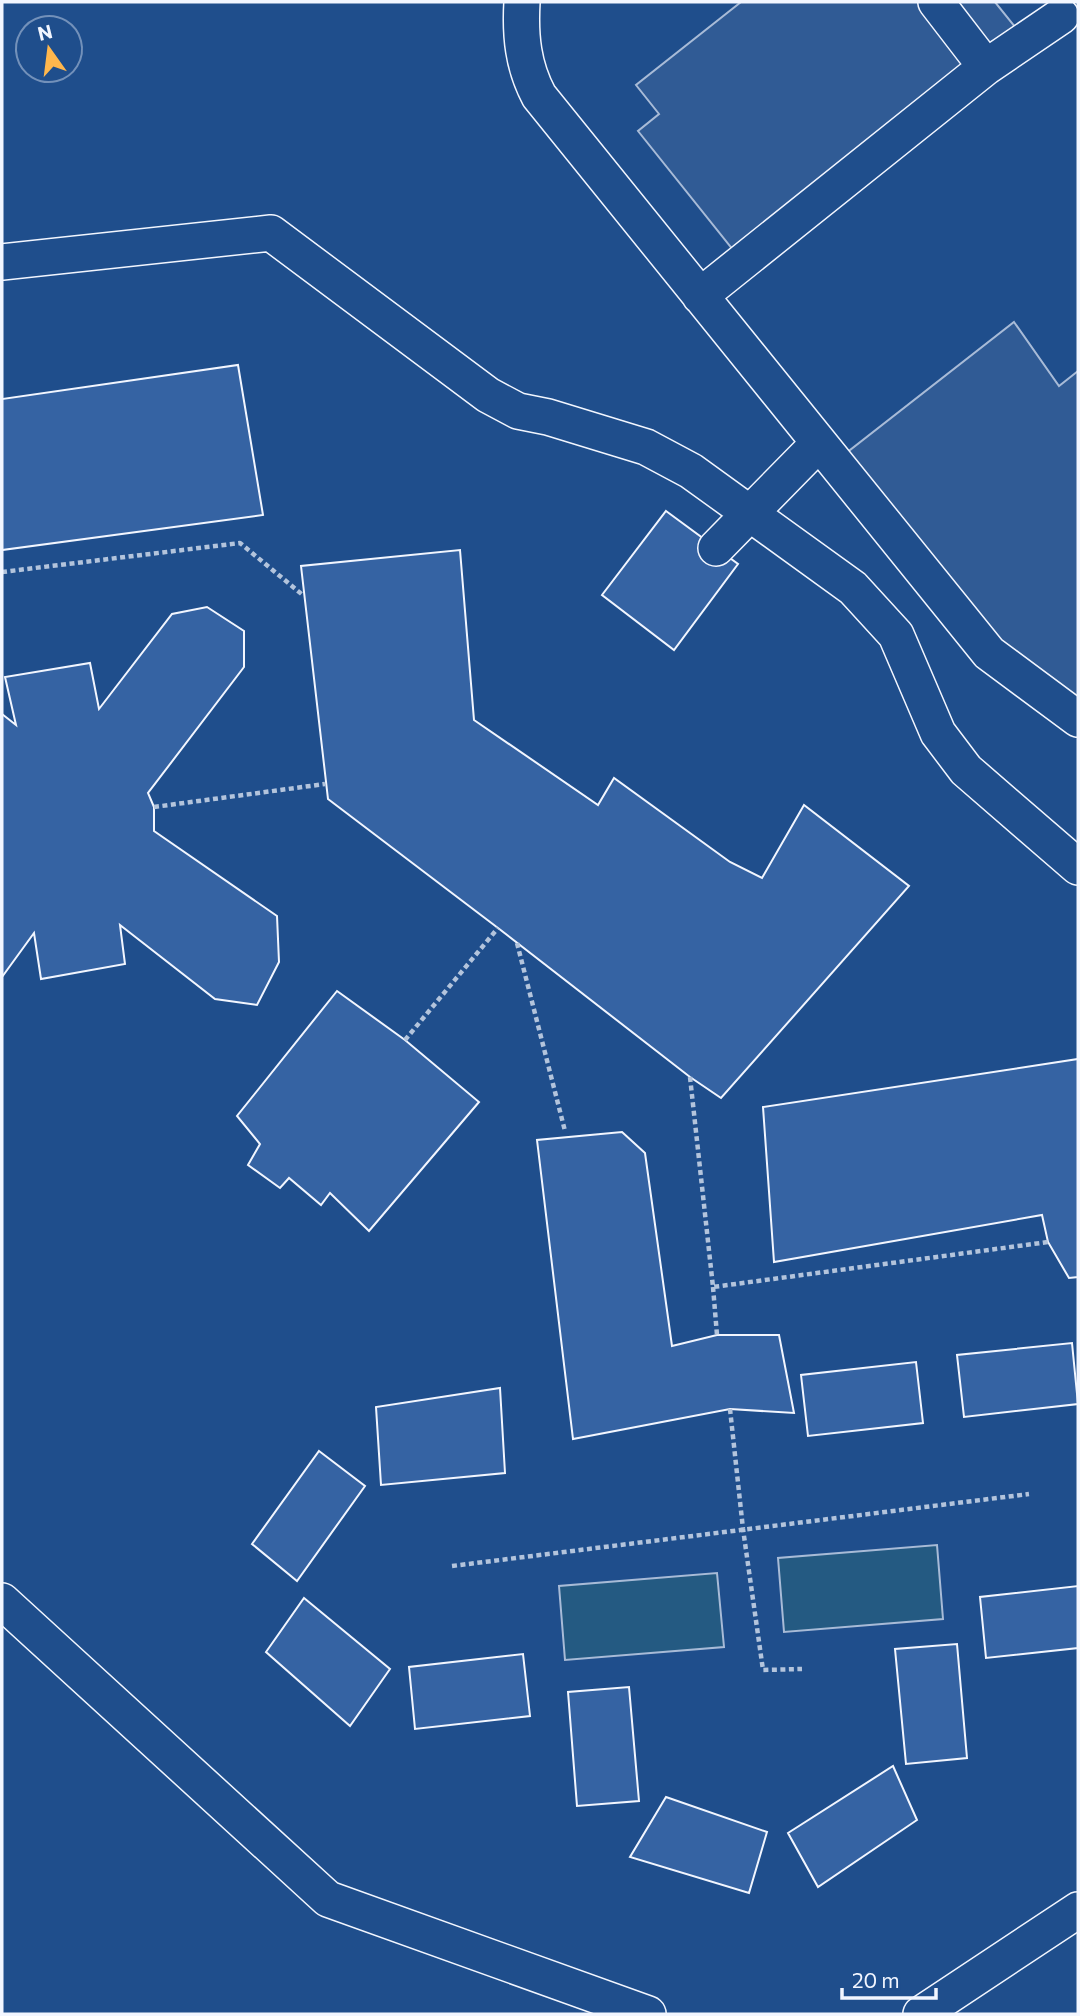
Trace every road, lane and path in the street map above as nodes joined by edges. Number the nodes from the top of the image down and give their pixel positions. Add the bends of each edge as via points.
1 (522, 2) edge
2 (936, 2) edge
3 (1064, 18) edge
4 (986, 67) junction
5 (2, 262) edge
6 (701, 296) junction
7 (819, 443) junction
8 (751, 514) junction
9 (716, 548) dead end
10 (2, 572) edge
11 (304, 596) dead end
12 (1078, 719) edge
13 (325, 784) dead end
14 (154, 807) dead end
15 (1078, 867) edge
16 (498, 928) dead end
17 (517, 943) dead end
18 (405, 1040) dead end
19 (690, 1077) dead end
20 (565, 1131) dead end
21 (1048, 1242) dead end
22 (713, 1287) junction
23 (717, 1335) dead end
24 (730, 1409) dead end
25 (1029, 1494) dead end
26 (743, 1529) junction
27 (452, 1566) dead end
28 (2, 1601) edge
29 (802, 1669) dead end
30 (1078, 1910) edge
31 (648, 2014) edge
32 (921, 2014) edge

1 - 6 street via 524,50 529,77 539,96
2 - 4 street
3 - 4 street
4 - 6 street
5 - 8 street via 271,233 488,395 518,411 646,447 691,471
6 - 7 street
7 - 8 street
7 - 12 street via 989,653
8 - 9 street
8 - 15 street via 853,588 896,635 938,733 966,770
10 - 11 path via 240,543
13 - 14 path
16 - 18 path
17 - 20 path
19 - 22 path
21 - 22 path
22 - 23 path
24 - 26 path
25 - 26 path
26 - 27 path
26 - 29 path via 763,1670
28 - 31 street via 328,1899
30 - 32 street

